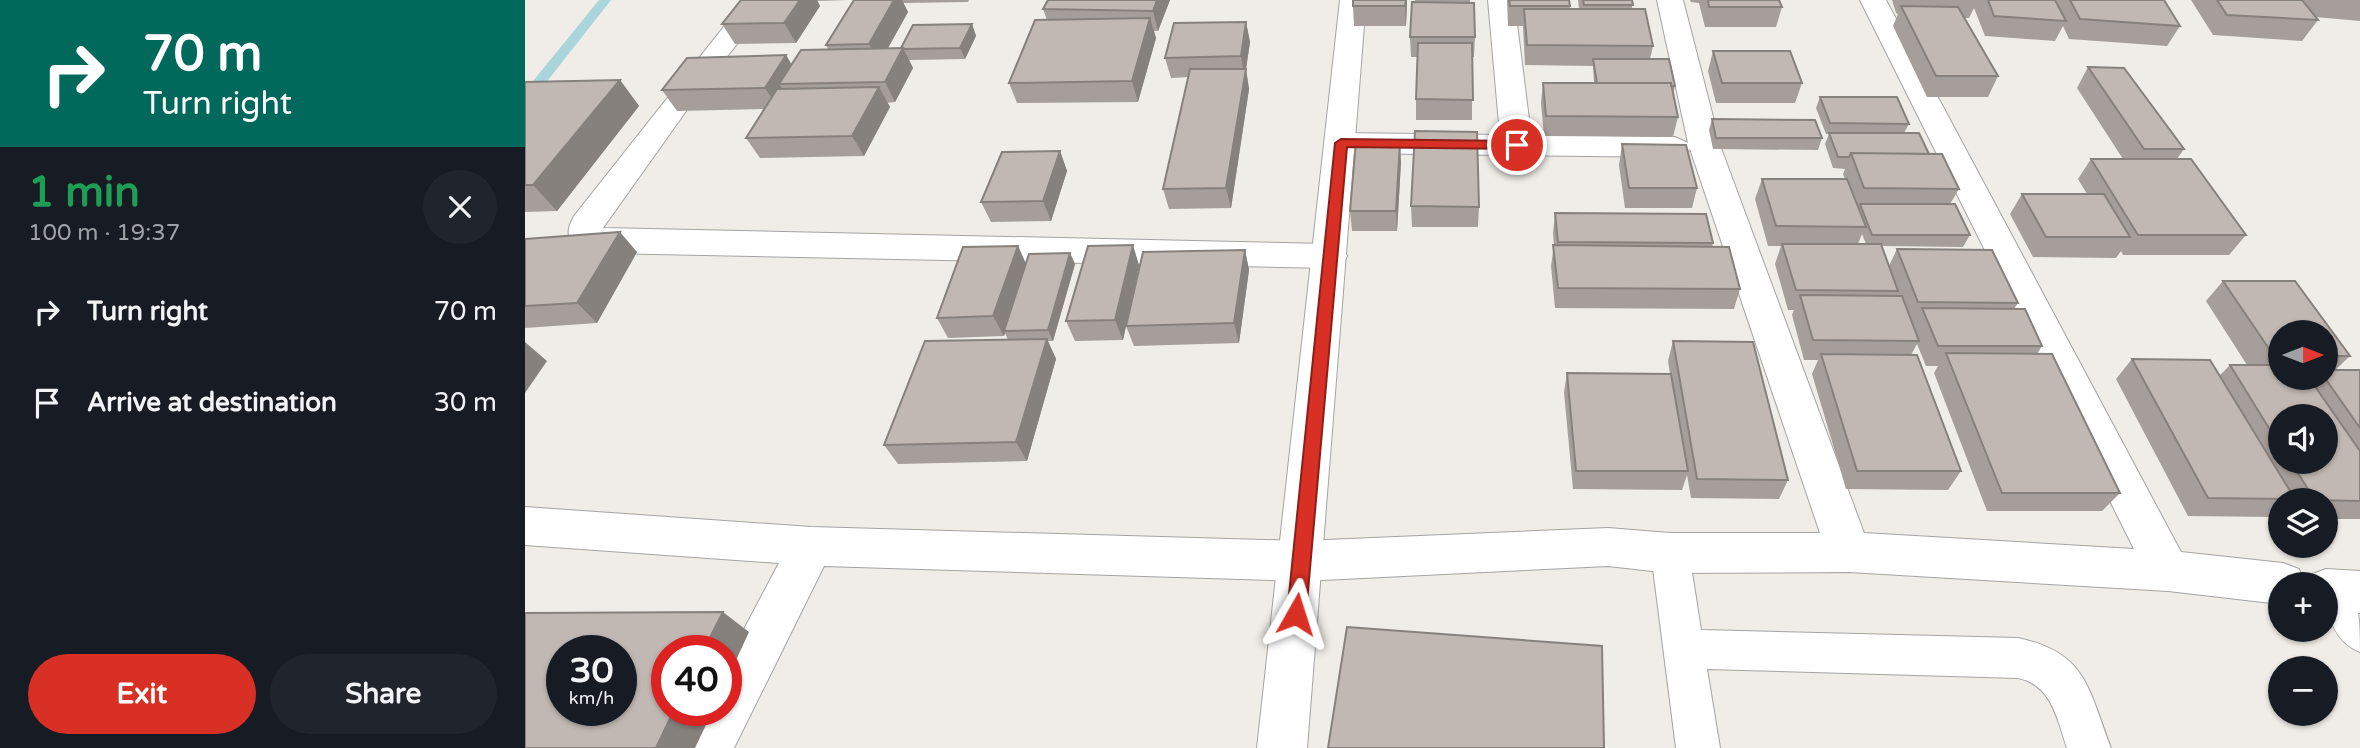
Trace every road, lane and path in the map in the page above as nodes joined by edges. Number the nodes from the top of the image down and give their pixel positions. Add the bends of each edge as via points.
1 (759, 0) edge
2 (1353, 0) edge
3 (1501, 0) edge
4 (1670, 0) edge
5 (1873, 0) edge
6 (1341, 143) junction
7 (1517, 145) junction
8 (1705, 148) junction
9 (1330, 256) junction
10 (1967, 261) edge
11 (2008, 261) junction
12 (525, 526) edge
13 (811, 546) junction
14 (1849, 552) junction
15 (1670, 553) junction
16 (1302, 561) junction
17 (2168, 571) junction
18 (2268, 582) edge
19 (2340, 591) edge
20 (2360, 633) edge
21 (1682, 649) junction
22 (708, 748) edge
23 (1282, 748) edge
24 (1698, 748) edge
25 (2089, 748) edge

1 - 9 street via 586,224 585,237
2 - 6 street
3 - 7 street
4 - 8 street
5 - 11 street
6 - 7 street
6 - 9 street
7 - 8 street
8 - 14 street via 1760,261
9 - 16 street
10 - 11 street
11 - 17 street
12 - 13 street
13 - 16 street
13 - 22 street
14 - 15 street
14 - 17 street
15 - 16 street via 1608,547
15 - 21 lane
16 - 23 street
17 - 18 street
19 - 20 lane
21 - 24 lane
21 - 25 lane via 2018,657 2043,664 2054,673 2069,696

